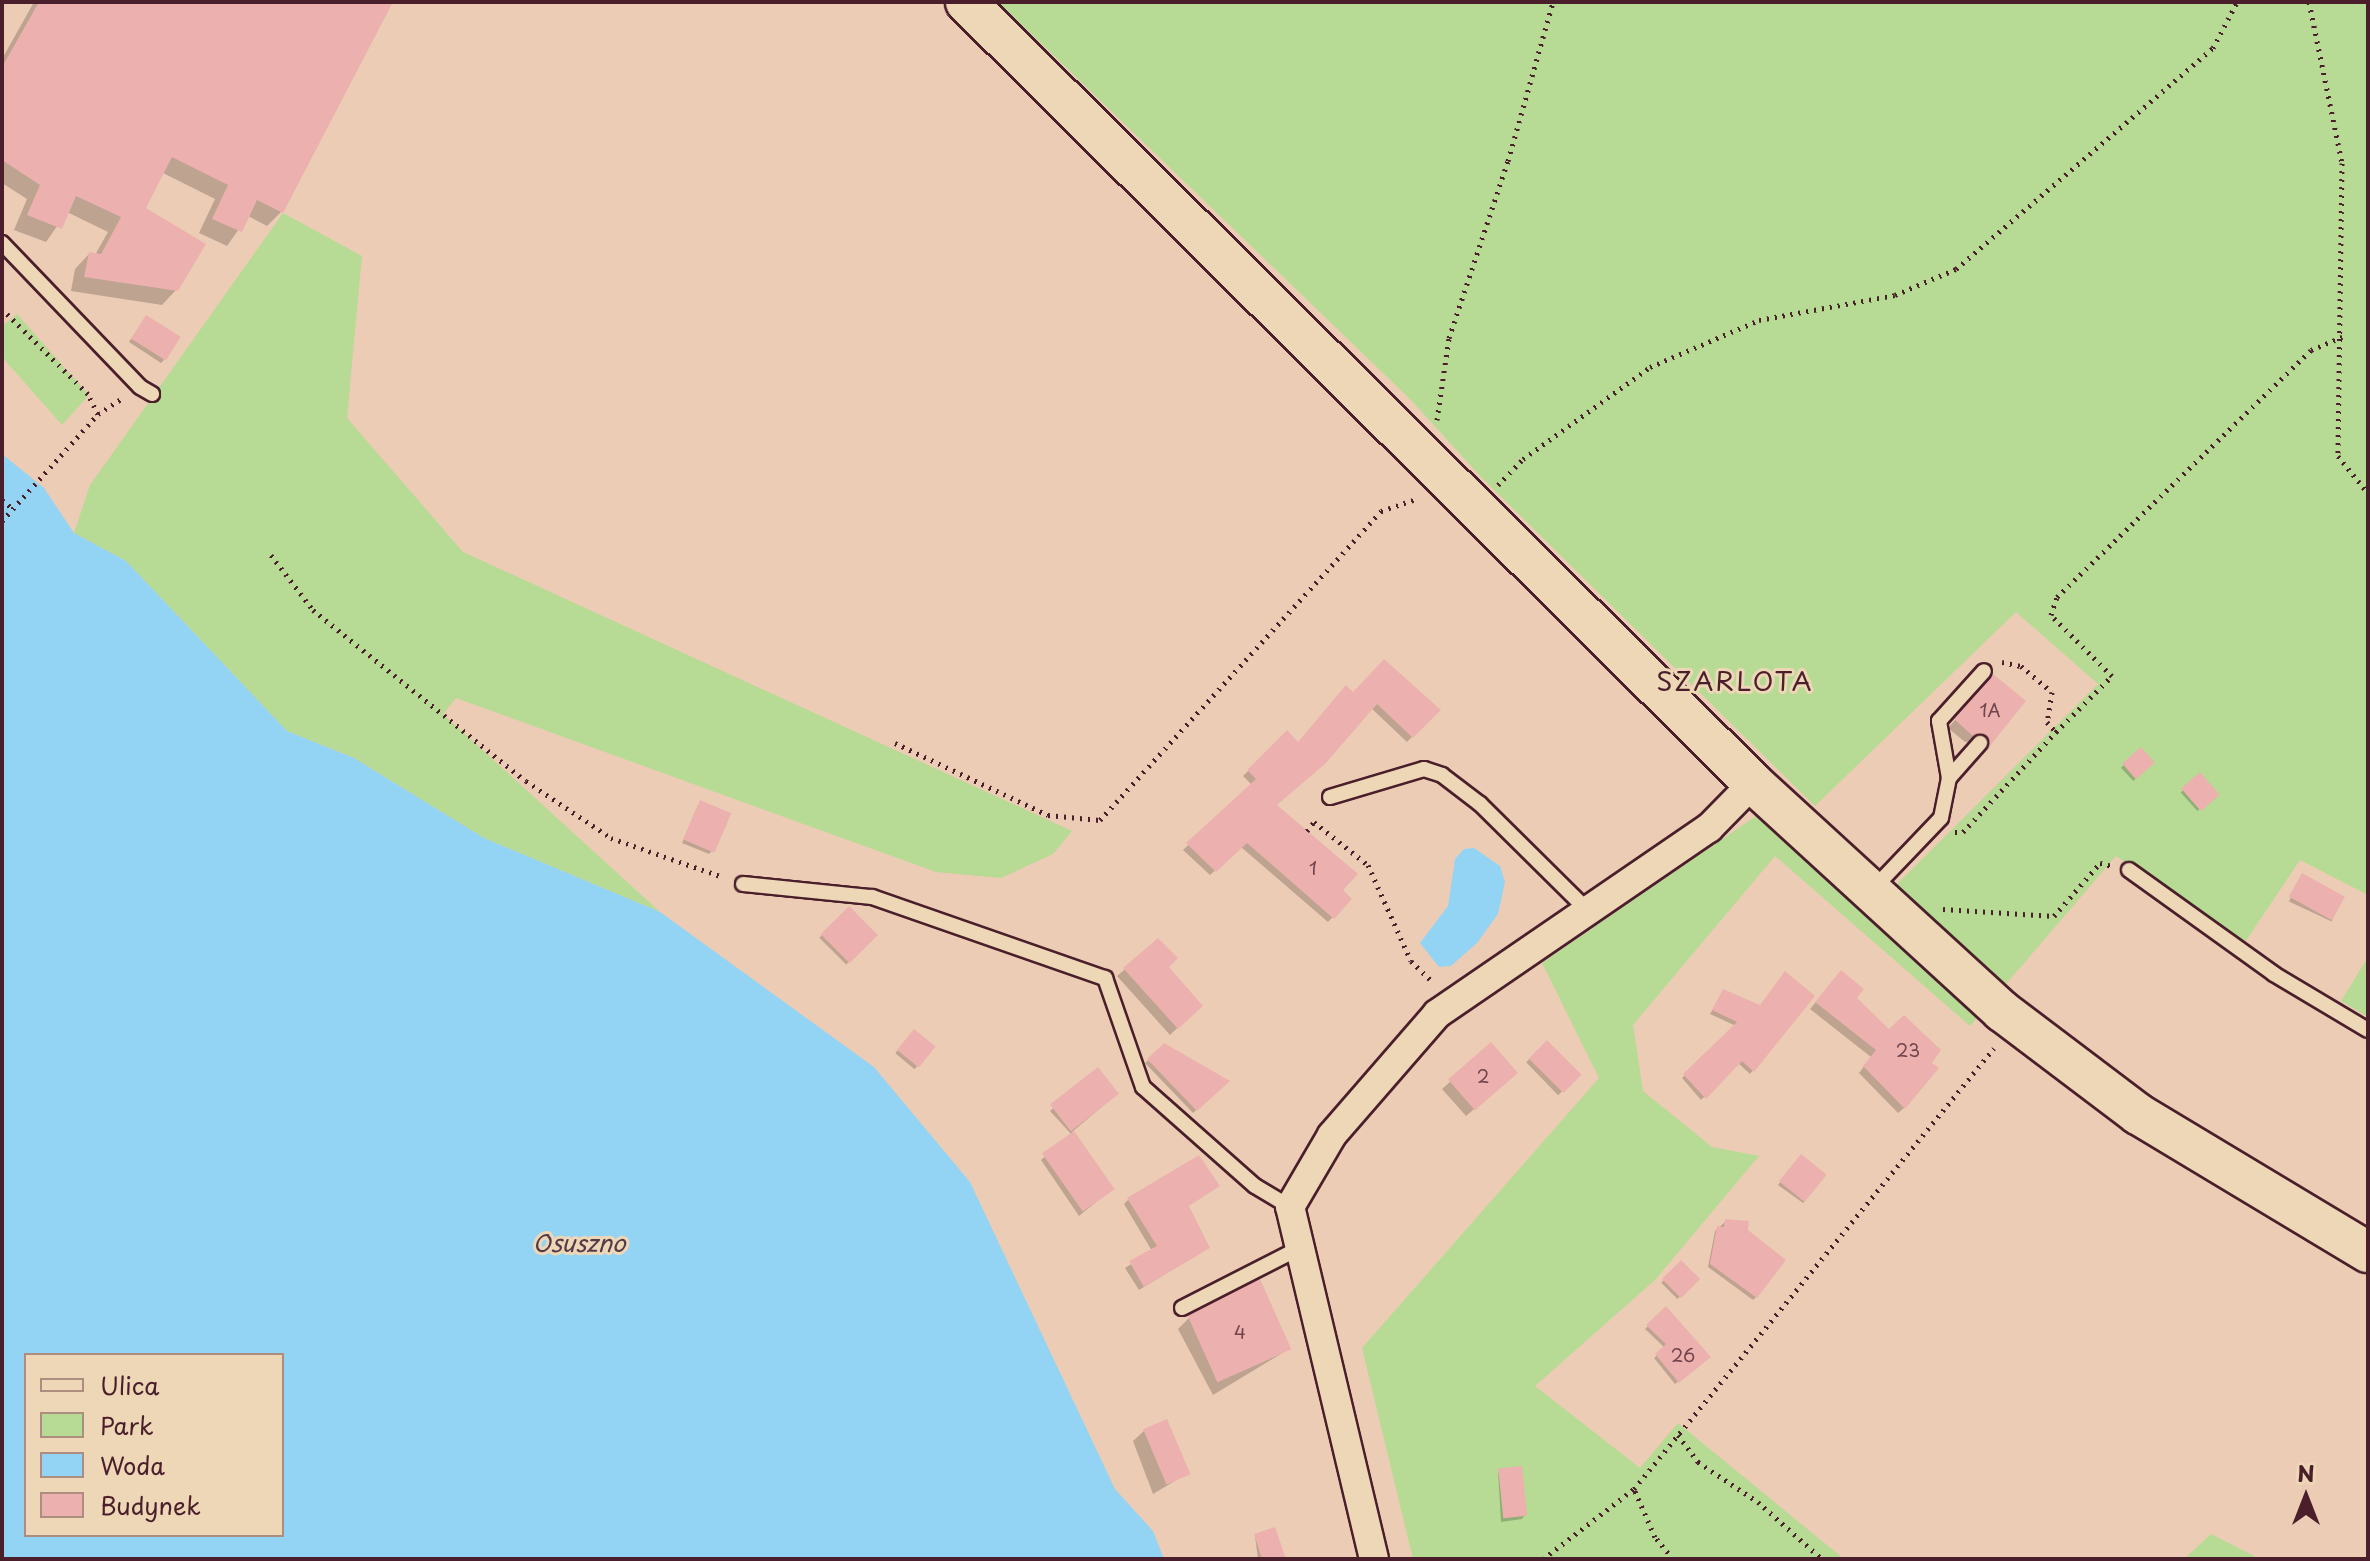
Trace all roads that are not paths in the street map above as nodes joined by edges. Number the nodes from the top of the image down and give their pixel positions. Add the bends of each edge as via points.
1 (966, 2) edge
2 (2, 243) edge
3 (152, 394) dead end
4 (1984, 671) road end
5 (1980, 743) dead end
6 (1949, 778) junction
7 (1753, 783) junction
8 (1330, 797) dead end
9 (2129, 870) road end
10 (743, 884) road end
11 (1878, 898) junction
12 (1588, 911) junction
13 (2368, 1030) edge
14 (1290, 1207) junction
15 (1300, 1248) junction
16 (2368, 1252) edge
17 (1182, 1308) dead end
18 (1374, 1559) edge

1 - 7 street
2 - 3 lane
4 - 6 lane via 1939,721
5 - 6 lane
6 - 11 lane via 1941,818
7 - 11 street
7 - 12 street via 1709,828
8 - 12 lane via 1424,769 1442,775 1480,804
9 - 13 lane via 2274,974
10 - 14 lane via 872,897 1105,978 1143,1087 1255,1186
11 - 16 street via 2002,1011 2138,1114
12 - 14 street via 1437,1014 1332,1135
14 - 15 street
15 - 17 lane
15 - 18 street

